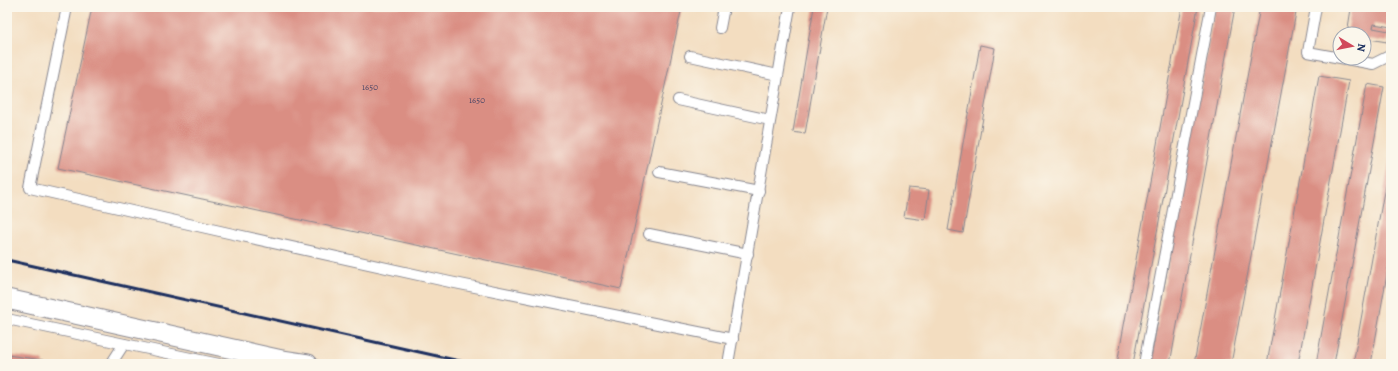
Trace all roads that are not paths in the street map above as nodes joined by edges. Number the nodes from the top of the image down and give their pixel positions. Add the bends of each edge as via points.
1 (66, 7) edge
2 (724, 7) edge
3 (790, 7) edge
4 (1211, 7) edge
5 (1316, 7) edge
6 (720, 28) dead end
7 (1391, 55) edge
8 (690, 56) dead end
9 (778, 75) junction
10 (678, 100) dead end
11 (770, 120) junction
12 (659, 172) dead end
13 (759, 191) junction
14 (649, 234) dead end
15 (748, 254) junction
16 (7, 299) edge
17 (7, 320) edge
18 (733, 339) junction
19 (124, 344) junction
20 (111, 364) edge
21 (214, 364) edge
22 (308, 364) edge
23 (728, 364) edge
24 (1144, 364) edge

1 - 18 lane via 30,188 450,282
2 - 6 lane
3 - 9 lane
4 - 24 lane
5 - 7 lane via 1308,52 1373,64
8 - 9 lane
9 - 11 lane
10 - 11 lane
11 - 13 lane
12 - 13 lane
13 - 15 lane
14 - 15 lane
15 - 18 lane
16 - 22 street
17 - 19 lane
18 - 23 lane
19 - 20 lane
19 - 21 lane

